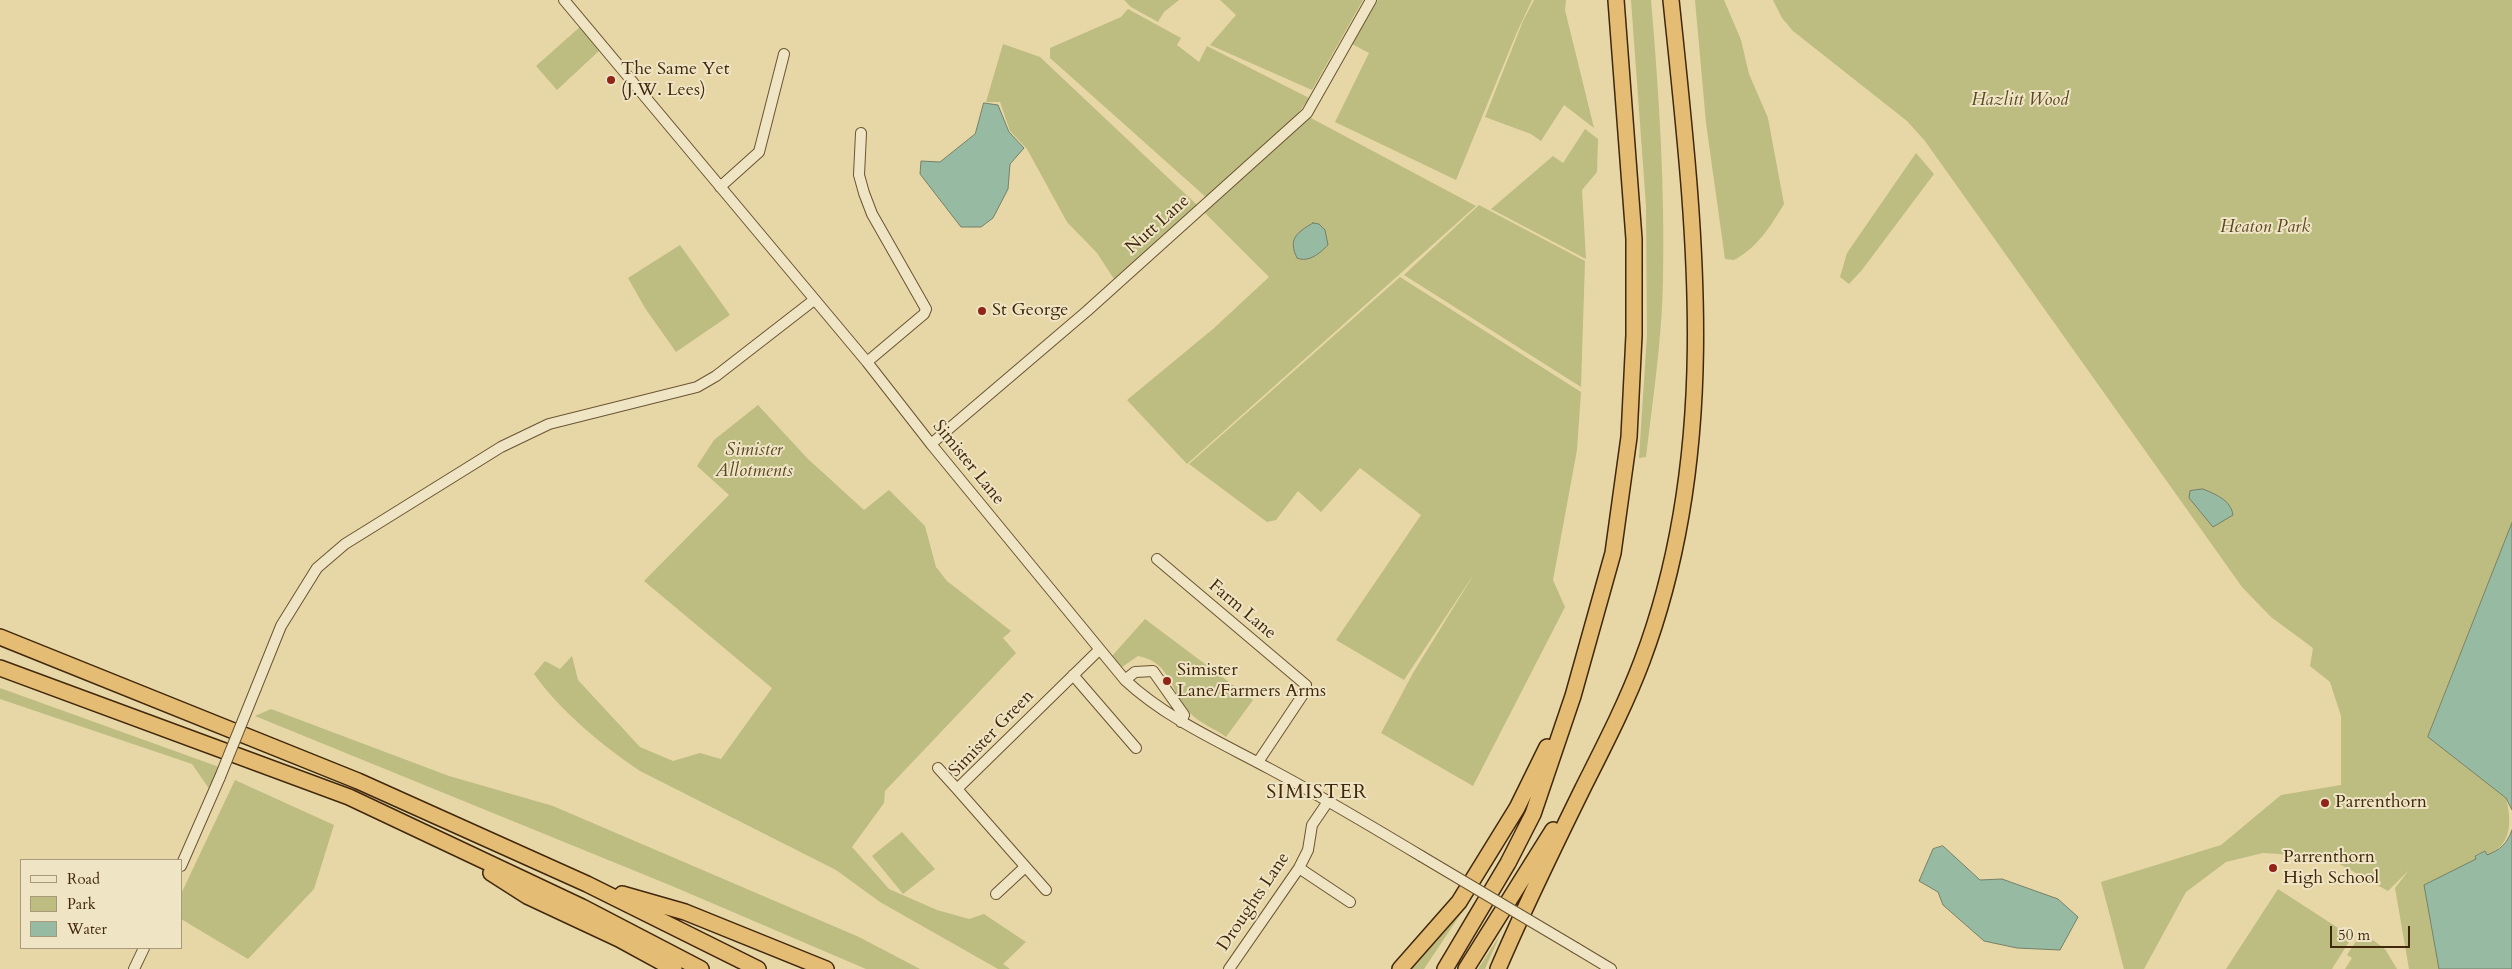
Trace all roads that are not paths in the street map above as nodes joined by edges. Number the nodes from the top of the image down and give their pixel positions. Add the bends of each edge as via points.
1 (564, 0) edge
2 (1370, 0) edge
3 (1616, 0) edge
4 (1671, 0) edge
5 (784, 54) dead end
6 (861, 133) dead end
7 (720, 187) junction
8 (814, 300) junction
9 (867, 362) junction
10 (931, 444) junction
11 (1157, 558) dead end
12 (0, 637) edge
13 (1099, 650) junction
14 (0, 668) edge
15 (1073, 675) junction
16 (1125, 680) junction
17 (1573, 696) junction
18 (1181, 722) junction
19 (1136, 748) dead end
20 (1598, 759) junction
21 (1258, 762) junction
22 (938, 768) dead end
23 (957, 789) junction
24 (1329, 800) junction
25 (442, 841) junction
26 (182, 864) edge
27 (1024, 868) junction
28 (1299, 868) junction
29 (587, 884) junction
30 (1046, 890) dead end
31 (996, 894) dead end
32 (1350, 902) dead end
33 (144, 949) edge
34 (1418, 949) junction
35 (134, 969) edge
36 (674, 969) edge
37 (701, 969) edge
38 (758, 969) edge
39 (826, 969) edge
40 (1228, 969) edge
41 (1396, 969) edge
42 (1400, 969) edge
43 (1445, 969) edge
44 (1466, 969) edge
45 (1500, 969) edge
46 (1611, 969) edge

1 - 7 street, Simister Lane
2 - 10 street, Nutt Lane via 1307,113
3 - 17 highway via 1634,239 1629,437 1613,553
4 - 20 highway via 1689,168 1697,290 1695,399 1684,496 1660,606 1642,662
5 - 7 street via 759,152
6 - 9 street via 859,175 864,193 872,214 926,309
7 - 8 street, Simister Lane
8 - 9 street, Simister Lane
8 - 26 street, bridge via 716,376 697,387 549,424 501,446 345,544 317,568 281,626
9 - 10 street, Simister Lane
10 - 13 street, Simister Lane
11 - 21 street, Farm Lane via 1306,685
12 - 29 highway via 358,781
13 - 15 street, Simister Green
13 - 16 street, Simister Lane
14 - 25 highway via 349,797
15 - 19 street
15 - 23 street, Simister Green
16 - 18 street, Simister Lane via 1147,701
16 - 18 street via 1135,672 1153,672 1184,714
17 - 34 highway via 1517,808 1484,863 1459,902
17 - 43 highway via 1533,814
18 - 21 street, Simister Lane
20 - 44 highway
20 - 45 highway via 1514,931
21 - 24 street, Simister Lane
22 - 23 street
23 - 27 street, Simister Green
24 - 28 street, Droughts Lane via 1312,825 1308,850
24 - 46 street, Simister Lane, bridge
25 - 36 highway via 527,896
25 - 37 highway via 582,907
27 - 30 street, Simister Green
27 - 31 street
28 - 32 street
28 - 40 street, Droughts Lane
29 - 38 highway
29 - 39 highway via 685,912
33 - 35 street
34 - 41 highway
34 - 42 highway

